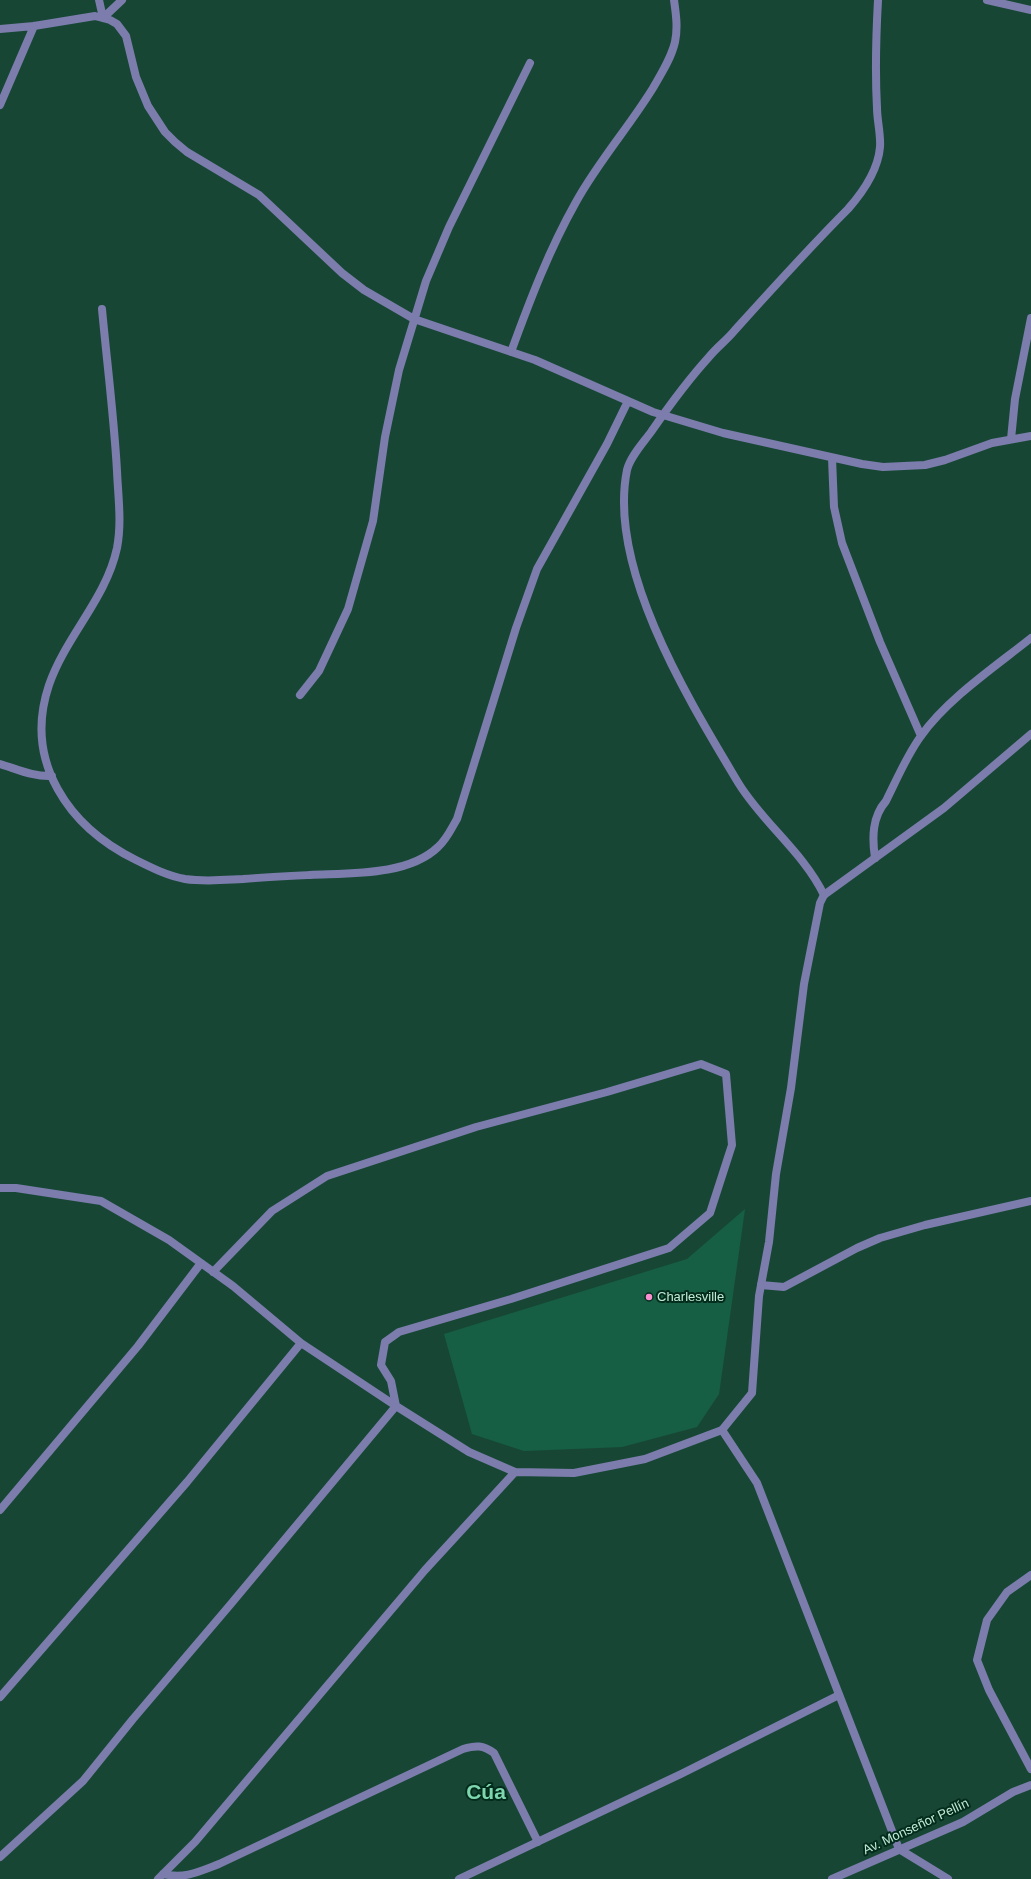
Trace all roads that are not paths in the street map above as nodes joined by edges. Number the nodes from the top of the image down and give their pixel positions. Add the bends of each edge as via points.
1 (99, 0) edge
2 (122, 0) edge
3 (674, 0) edge
4 (878, 0) edge
5 (988, 0) edge
6 (1031, 10) edge
7 (103, 18) junction
8 (34, 26) junction
9 (0, 29) edge
10 (530, 63) dead end
11 (0, 105) edge
12 (102, 309) dead end
13 (1031, 318) edge
14 (414, 319) junction
15 (511, 352) junction
16 (628, 401) junction
17 (663, 415) junction
18 (1031, 436) edge
19 (1011, 439) junction
20 (832, 458) junction
21 (1031, 638) edge
22 (300, 695) dead end
23 (1031, 734) edge
24 (921, 736) junction
25 (0, 764) edge
26 (52, 776) junction
27 (875, 858) junction
28 (824, 895) junction
29 (0, 1188) edge
30 (1031, 1201) edge
31 (201, 1263) junction
32 (213, 1272) junction
33 (761, 1285) junction
34 (301, 1343) junction
35 (396, 1406) junction
36 (722, 1430) junction
37 (515, 1472) junction
38 (0, 1510) edge
39 (1031, 1575) edge
40 (839, 1695) junction
41 (0, 1697) edge
42 (1031, 1769) edge
43 (1031, 1785) edge
44 (538, 1842) junction
45 (899, 1849) junction
46 (0, 1857) edge
47 (161, 1877) edge
48 (459, 1879) edge
49 (832, 1879) edge
50 (948, 1879) edge

1 - 7 street
2 - 7 street
3 - 15 street via 675,42 668,62 638,112 577,200 564,224 540,274
4 - 17 street via 877,108 880,147 871,176 857,199 710,355
5 - 6 street
7 - 8 street via 86,17
7 - 14 street via 117,24 126,36 141,92 156,120 176,142 187,152 259,195 342,273 364,290
8 - 9 street
8 - 11 street
10 - 14 street via 449,227 426,281
12 - 26 street via 115,445 119,532 114,558 103,587 64,652 49,686 42,720 42,735
13 - 19 street
14 - 15 street
14 - 22 street via 399,370 385,436 373,520 348,609 319,671
15 - 16 street
16 - 17 street
16 - 26 street via 607,444 537,569 516,628 457,819 445,840 430,854 403,867 355,872 223,881 185,879 153,869 105,843 76,816
17 - 20 street via 723,433
17 - 28 street via 627,468 624,495 630,551 643,598 692,701 743,790 801,858
18 - 19 street
19 - 20 street via 968,450 945,460 905,467 876,466
20 - 24 street via 834,507 842,543 886,656
21 - 24 street via 938,715
23 - 27 street via 944,808
24 - 27 street via 886,801 879,809 874,832
25 - 26 street via 42,777
27 - 28 street
28 - 33 street via 820,903 804,984
29 - 31 street via 16,1188 101,1201 169,1240
30 - 33 street via 880,1238 784,1287
31 - 32 street
31 - 38 street via 138,1346
32 - 34 street
32 - 35 street via 272,1211 327,1176 469,1129 700,1064 726,1074 732,1145 710,1213 670,1248 399,1332 385,1342 381,1365 391,1381
33 - 36 street via 752,1393
34 - 35 street
34 - 41 street via 187,1482
35 - 37 street via 470,1452
35 - 46 street via 83,1781
36 - 37 street via 645,1459 574,1473
36 - 40 street via 757,1483
37 - 47 street via 425,1570 195,1842
39 - 42 street via 1007,1592 987,1620 977,1660 989,1690
40 - 44 street
40 - 45 street
43 - 45 street, Av. Monseñor Pellín via 1013,1792 963,1822
44 - 47 street via 494,1753 486,1747 475,1745 219,1864 188,1876
44 - 48 street
45 - 49 street, Av. Monseñor Pellín
45 - 50 street

